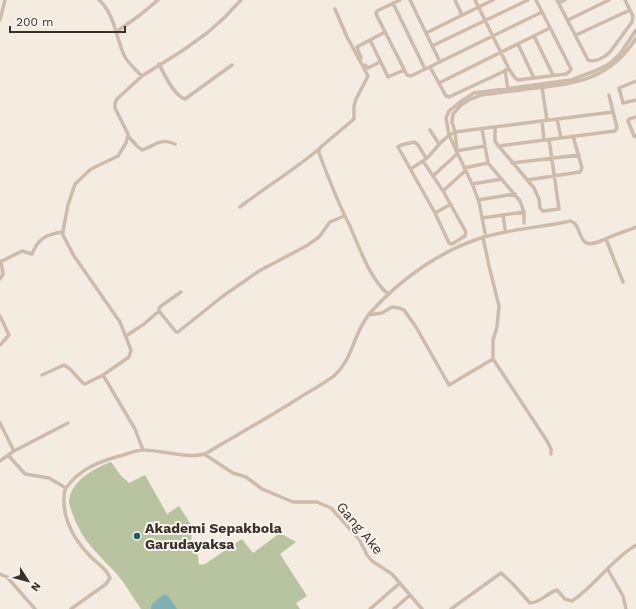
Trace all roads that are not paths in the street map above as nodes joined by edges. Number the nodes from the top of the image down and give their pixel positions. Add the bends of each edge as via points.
1 (5, 0) edge
2 (99, 0) edge
3 (158, 0) edge
4 (241, 0) edge
5 (400, 0) edge
6 (410, 0) edge
7 (455, 0) edge
8 (475, 0) edge
9 (493, 0) edge
10 (528, 0) edge
11 (536, 0) edge
12 (565, 0) edge
13 (609, 0) edge
14 (625, 0) edge
15 (558, 2) edge
16 (393, 3) junction
17 (478, 7) junction
18 (335, 9) dead end
19 (630, 10) junction
20 (542, 12) junction
21 (462, 15) junction
22 (0, 20) edge
23 (568, 20) junction
24 (485, 21) junction
25 (550, 28) junction
26 (636, 30) edge
27 (116, 32) junction
28 (385, 32) junction
29 (426, 33) junction
30 (576, 35) junction
31 (493, 36) junction
32 (534, 36) junction
33 (636, 38) edge
34 (370, 40) junction
35 (518, 44) junction
36 (432, 46) junction
37 (501, 52) junction
38 (380, 62) junction
39 (440, 62) junction
40 (158, 65) junction
41 (232, 65) dead end
42 (430, 67) junction
43 (425, 69) junction
44 (509, 69) junction
45 (404, 70) junction
46 (505, 70) junction
47 (553, 75) junction
48 (142, 76) junction
49 (534, 78) junction
50 (636, 81) edge
51 (439, 83) junction
52 (542, 87) junction
53 (508, 90) junction
54 (609, 95) dead end
55 (636, 100) edge
56 (613, 112) junction
57 (636, 117) edge
58 (547, 120) junction
59 (557, 120) junction
60 (542, 121) junction
61 (495, 128) junction
62 (482, 129) junction
63 (430, 130) dead end
64 (455, 132) junction
65 (449, 135) junction
66 (128, 136) junction
67 (573, 136) junction
68 (636, 137) edge
69 (561, 138) junction
70 (549, 139) junction
71 (544, 140) junction
72 (175, 144) dead end
73 (438, 144) junction
74 (485, 146) junction
75 (498, 146) junction
76 (319, 149) junction
77 (457, 152) junction
78 (578, 154) junction
79 (552, 157) junction
80 (424, 160) junction
81 (488, 163) junction
82 (512, 163) junction
83 (411, 169) junction
84 (464, 169) junction
85 (433, 176) junction
86 (554, 176) junction
87 (502, 179) junction
88 (526, 180) junction
89 (472, 184) junction
90 (443, 191) junction
91 (516, 194) junction
92 (478, 200) junction
93 (451, 204) junction
94 (240, 207) dead end
95 (524, 212) junction
96 (435, 213) junction
97 (503, 214) junction
98 (344, 216) junction
99 (482, 218) junction
100 (524, 223) dead end
101 (636, 227) edge
102 (505, 229) dead end
103 (63, 232) junction
104 (485, 233) dead end
105 (484, 237) junction
106 (606, 239) junction
107 (0, 261) edge
108 (0, 279) edge
109 (623, 282) dead end
110 (181, 292) dead end
111 (388, 294) junction
112 (159, 312) junction
113 (368, 315) junction
114 (0, 316) edge
115 (126, 336) junction
116 (0, 345) edge
117 (493, 359) junction
118 (42, 375) dead end
119 (103, 375) junction
120 (0, 423) edge
121 (68, 423) dead end
122 (143, 450) junction
123 (14, 451) junction
124 (204, 454) junction
125 (551, 454) dead end
126 (8, 455) junction
127 (0, 461) edge
128 (66, 488) junction
129 (636, 545) edge
130 (608, 570) junction
131 (0, 574) edge
132 (400, 583) junction
133 (410, 595) junction
134 (35, 609) edge
135 (71, 609) edge
136 (370, 609) edge
137 (394, 609) edge
138 (422, 609) edge
139 (451, 609) edge
140 (626, 609) edge

1 - 22 street
2 - 27 street via 106,6
3 - 27 street
4 - 40 street via 207,33 182,52
5 - 16 street
6 - 29 street
7 - 21 street
8 - 17 street
9 - 17 street
10 - 24 street
11 - 20 street
12 - 15 street
13 - 23 street
14 - 19 street
15 - 23 street
16 - 28 street via 376,13
16 - 43 street
17 - 21 street
17 - 24 street
18 - 76 street via 347,37 368,73 356,98 354,119
19 - 30 street
19 - 30 street via 632,22 618,43 607,55 592,62 588,60
20 - 25 street
20 - 31 street
21 - 29 street
23 - 30 street
24 - 31 street
24 - 36 street
25 - 32 street
25 - 47 street via 571,69 566,74
26 - 53 street via 620,54 609,64 595,71 571,80
27 - 48 street via 126,58
28 - 34 street
28 - 45 street
29 - 36 street
31 - 37 street
31 - 39 street
32 - 35 street
32 - 47 street
33 - 52 street via 619,60 603,71 579,81
34 - 38 street
34 - 38 street via 357,48 367,68
35 - 37 street
35 - 49 street
36 - 39 street
37 - 44 street
37 - 51 street
38 - 45 street via 388,77
39 - 42 street
40 - 41 street via 172,87 185,99
40 - 48 street
42 - 43 street
42 - 51 street
43 - 45 street via 411,76
44 - 46 street
44 - 49 street via 518,80
46 - 51 street via 449,97
46 - 53 street
47 - 49 street
48 - 66 street via 115,103 116,112
50 - 55 street via 619,88 623,103
52 - 53 street
52 - 58 street
53 - 64 street via 476,96 461,106 452,118
53 - 65 street via 474,93 456,105 446,116
54 - 56 street
56 - 59 street
56 - 67 street via 616,131
57 - 68 street via 628,121
58 - 59 street
58 - 60 street
59 - 69 street
60 - 61 street
60 - 71 street
61 - 62 street
61 - 75 street via 495,141
62 - 64 street
62 - 74 street
63 - 73 street
64 - 65 street
64 - 77 street
65 - 73 street
65 - 77 street
66 - 72 street via 142,150 161,141
66 - 103 street via 118,156 91,169 75,184
67 - 69 street
67 - 78 street
69 - 70 street
70 - 71 street
70 - 79 street
71 - 75 street
73 - 80 street
74 - 77 street
74 - 81 street
75 - 82 street
76 - 94 street
76 - 98 street
77 - 84 street
77 - 85 street
78 - 79 street
78 - 86 street via 582,168 580,172
79 - 82 street
79 - 86 street
80 - 83 street
80 - 83 street via 416,143 399,146 399,151
80 - 85 street
81 - 84 street
81 - 87 street
82 - 88 street
83 - 96 street
84 - 89 street
84 - 90 street
85 - 90 street
86 - 88 street
86 - 88 street via 559,209 541,210 538,194
87 - 89 street
87 - 91 street
89 - 92 street
90 - 93 street
91 - 92 street
91 - 95 street
92 - 99 street
93 - 96 street
93 - 96 street via 466,232 465,236 454,243 449,243
95 - 97 street
95 - 100 street
97 - 99 street
97 - 102 street
98 - 111 street via 363,258
98 - 112 street via 330,222 319,237 308,245 271,263 222,296 178,332
99 - 104 street
101 - 106 street
103 - 107 street via 45,236 32,254 22,251
103 - 115 street via 74,256 116,315
105 - 106 street via 571,221 576,224 586,243
105 - 111 street via 437,258
105 - 117 street via 499,306 493,340
106 - 109 street
107 - 108 street via 3,274
110 - 112 street via 161,306
111 - 113 street
112 - 115 street
113 - 117 street via 382,313 392,307 404,310 449,385
113 - 124 street via 347,361 335,374 323,384
114 - 116 street via 9,335
115 - 119 street via 131,350 129,357
117 - 125 street via 547,441
118 - 119 street via 64,365 85,384
119 - 122 street via 135,429
120 - 123 street
121 - 123 street
122 - 124 street
122 - 128 street via 103,460 81,472
123 - 126 street
124 - 132 street, Gang Ake via 232,473 246,477 262,489 293,502 317,502 331,508 359,539 372,561 392,574
126 - 127 street
126 - 128 street via 25,474 49,478
128 - 135 street via 63,506 70,529 110,578 106,584
129 - 130 street
130 - 139 street via 572,601 556,590 532,604 526,601 512,582 501,573
130 - 140 street via 623,596
131 - 134 street via 7,577
132 - 133 street, Gang Ake
132 - 136 street
133 - 137 street
133 - 138 street, Gang Ake

